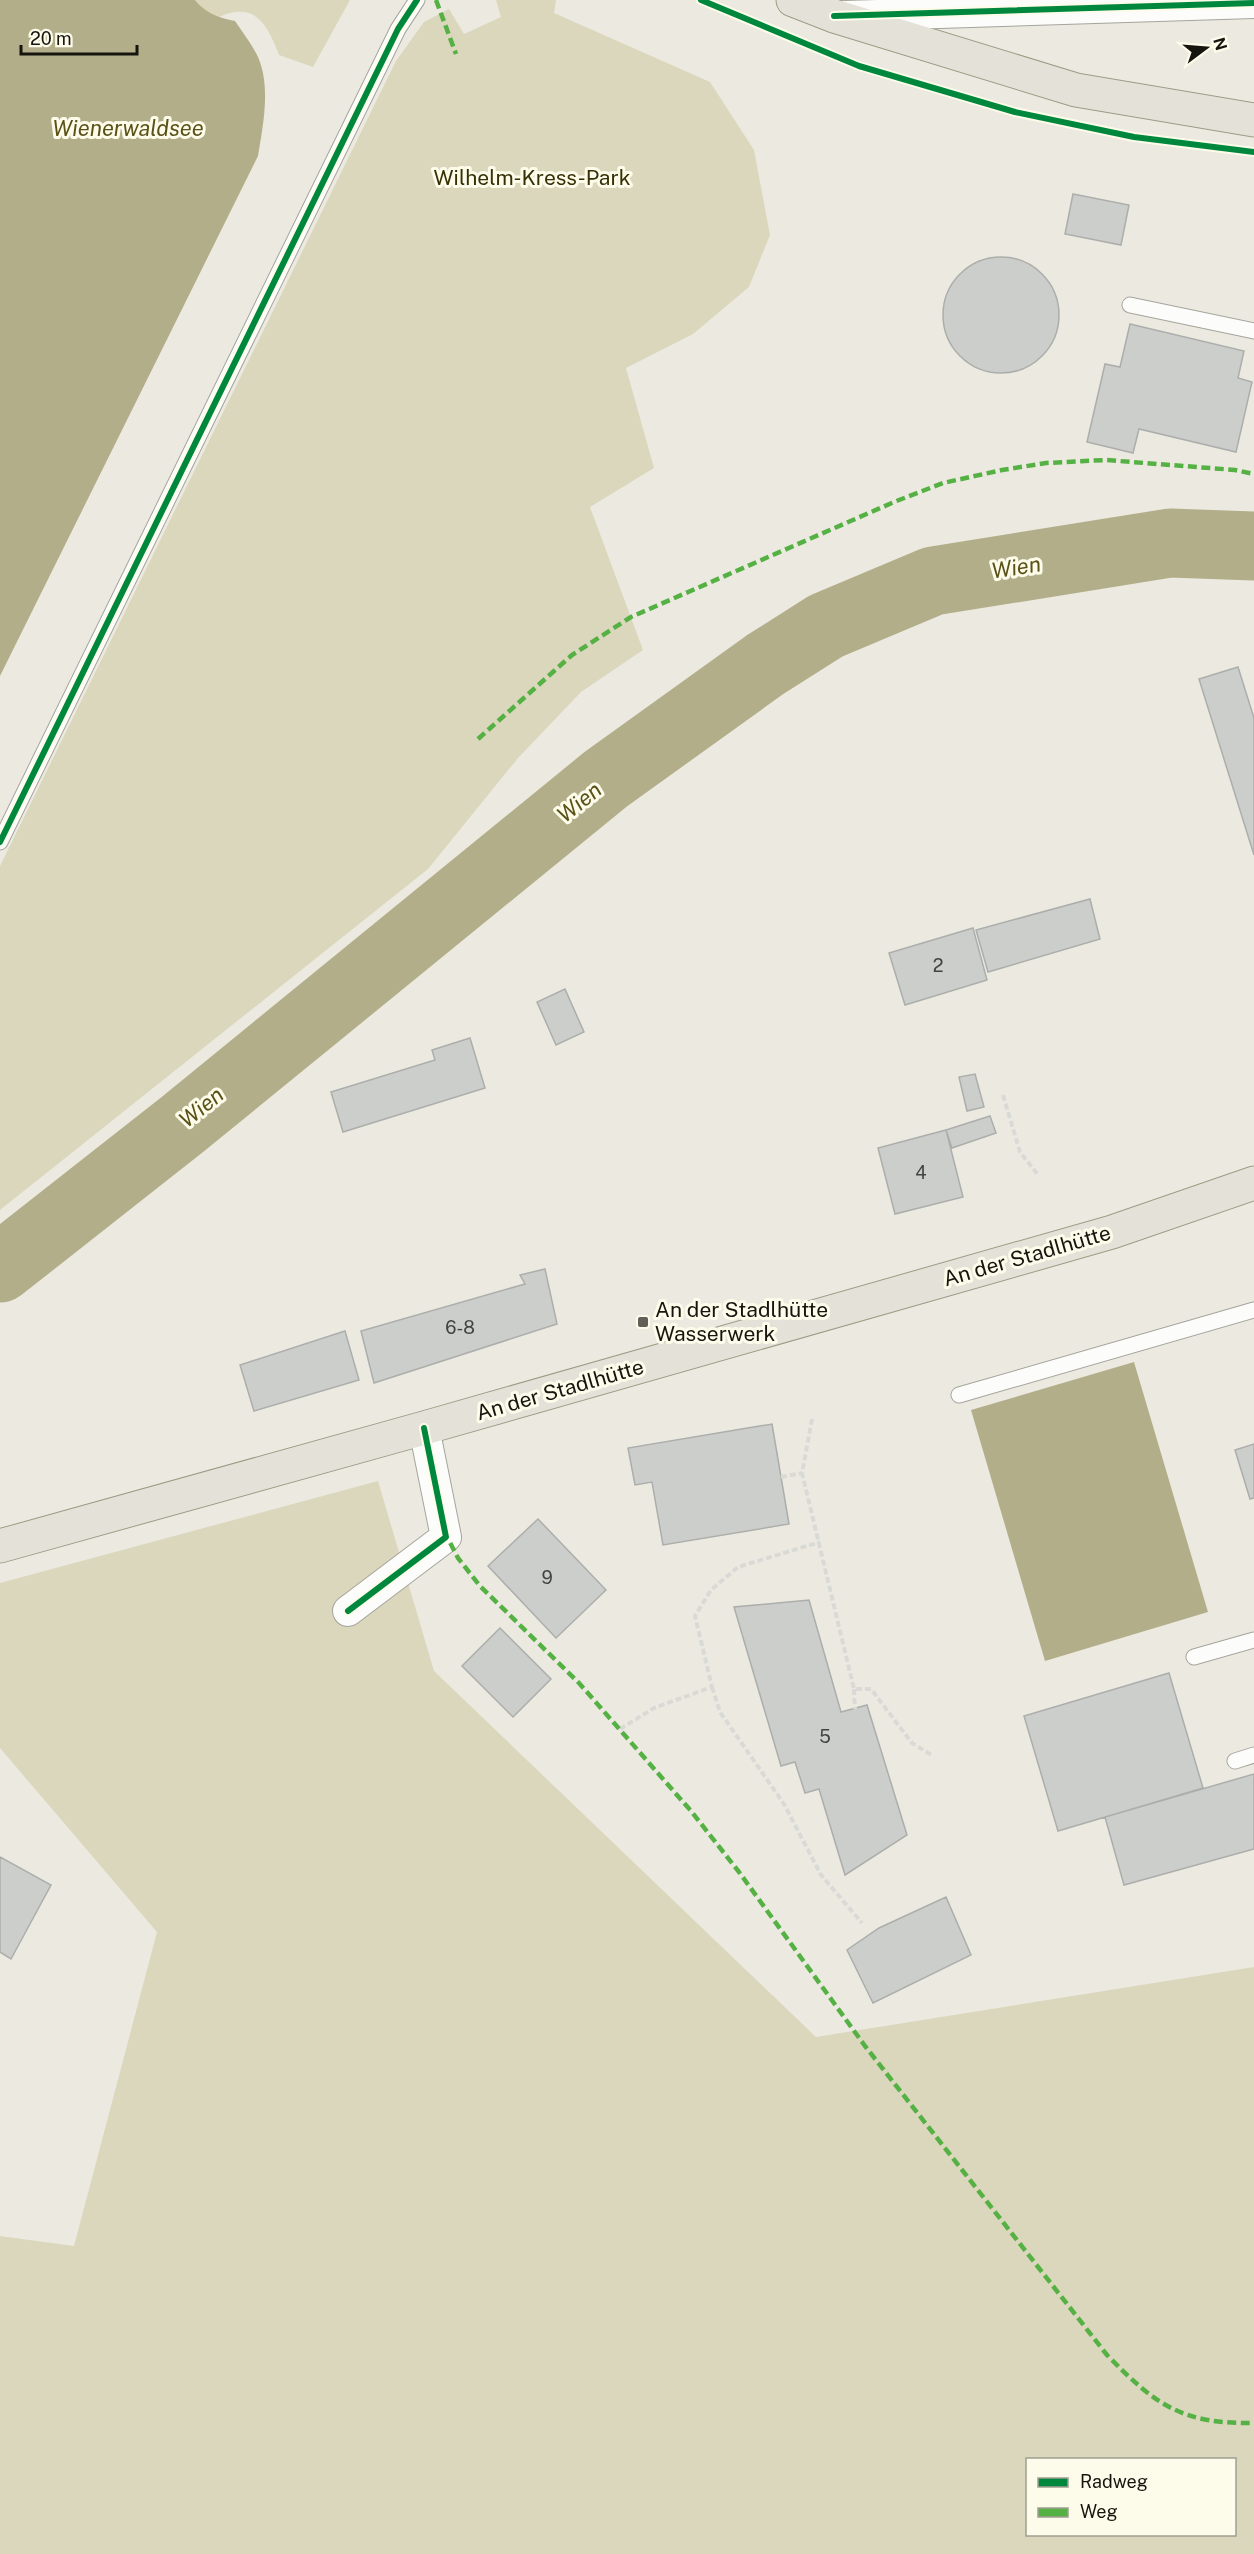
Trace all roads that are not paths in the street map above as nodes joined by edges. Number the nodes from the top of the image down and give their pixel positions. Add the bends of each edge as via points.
1 (417, 0) edge
2 (793, 0) edge
3 (1254, 3) edge
4 (834, 16) junction
5 (1254, 120) edge
6 (1130, 305) dead end
7 (1254, 331) edge
8 (0, 842) edge
9 (1254, 1183) edge
10 (1254, 1310) edge
11 (959, 1395) dead end
12 (424, 1428) junction
13 (0, 1546) edge
14 (348, 1611) dead end
15 (1254, 1640) edge
16 (1194, 1657) dead end
17 (1254, 1755) edge
18 (1235, 1761) dead end

1 - 8 lane via 398,29
2 - 4 main road
3 - 4 street
4 - 5 main road via 1076,90
6 - 7 lane
9 - 12 main road, An der Stadlhütte via 1112,1232
10 - 11 lane
12 - 13 main road, An der Stadlhütte
12 - 14 street via 446,1537
15 - 16 lane
17 - 18 lane

